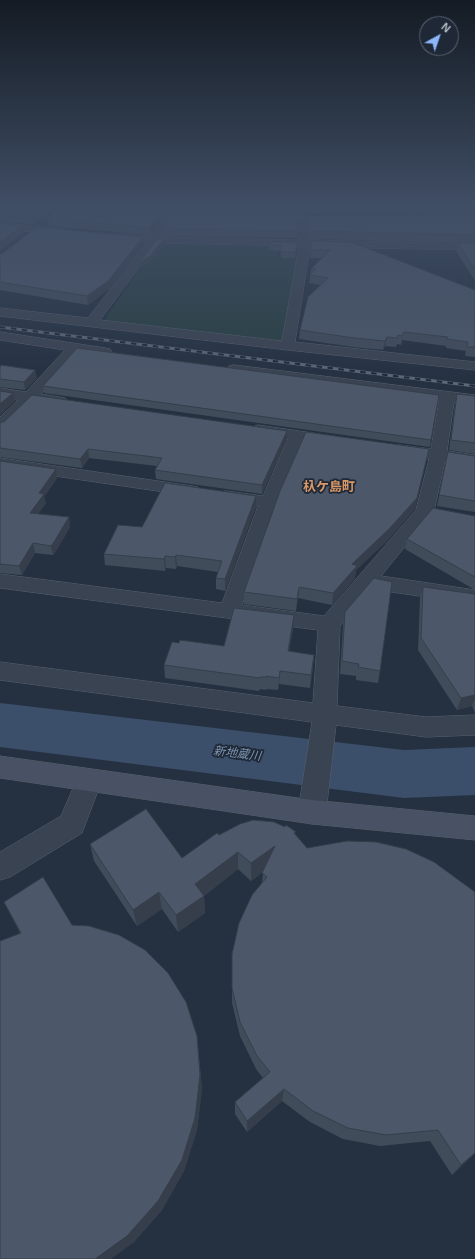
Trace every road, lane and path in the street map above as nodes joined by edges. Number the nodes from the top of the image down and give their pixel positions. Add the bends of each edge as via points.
1 (135, 265) edge
2 (302, 265) edge
3 (0, 312) edge
4 (92, 322) junction
5 (0, 336) edge
6 (288, 346) junction
7 (74, 348) junction
8 (122, 354) edge
9 (475, 366) edge
10 (224, 367) edge
11 (0, 393) edge
12 (447, 396) junction
13 (30, 397) junction
14 (475, 400) edge
15 (77, 404) edge
16 (0, 426) edge
17 (243, 428) edge
18 (298, 436) junction
19 (344, 442) edge
20 (383, 448) edge
21 (438, 455) junction
22 (475, 460) edge
23 (0, 463) edge
24 (269, 502) junction
25 (0, 581) edge
26 (366, 581) junction
27 (475, 597) edge
28 (230, 610) junction
29 (329, 624) junction
30 (0, 671) edge
31 (325, 714) junction
32 (475, 724) edge
33 (0, 767) edge
34 (89, 780) junction
35 (312, 812) junction
36 (475, 828) edge
37 (0, 867) edge

1 - 4 street
2 - 6 street
3 - 4 street
4 - 6 street
5 - 7 street
6 - 9 street
7 - 8 street
7 - 13 street
10 - 12 street
11 - 13 street
12 - 14 street
12 - 21 street
13 - 15 street
13 - 16 street
17 - 18 street
18 - 19 street
18 - 24 street
20 - 21 street
21 - 22 street
21 - 26 street via 432,512
23 - 24 street
24 - 28 street
25 - 28 street
26 - 27 street
26 - 29 street
28 - 29 street
29 - 31 street
30 - 31 street
31 - 32 street via 426,727
31 - 35 street
33 - 34 street
34 - 35 street
34 - 37 street via 72,824
35 - 36 street

